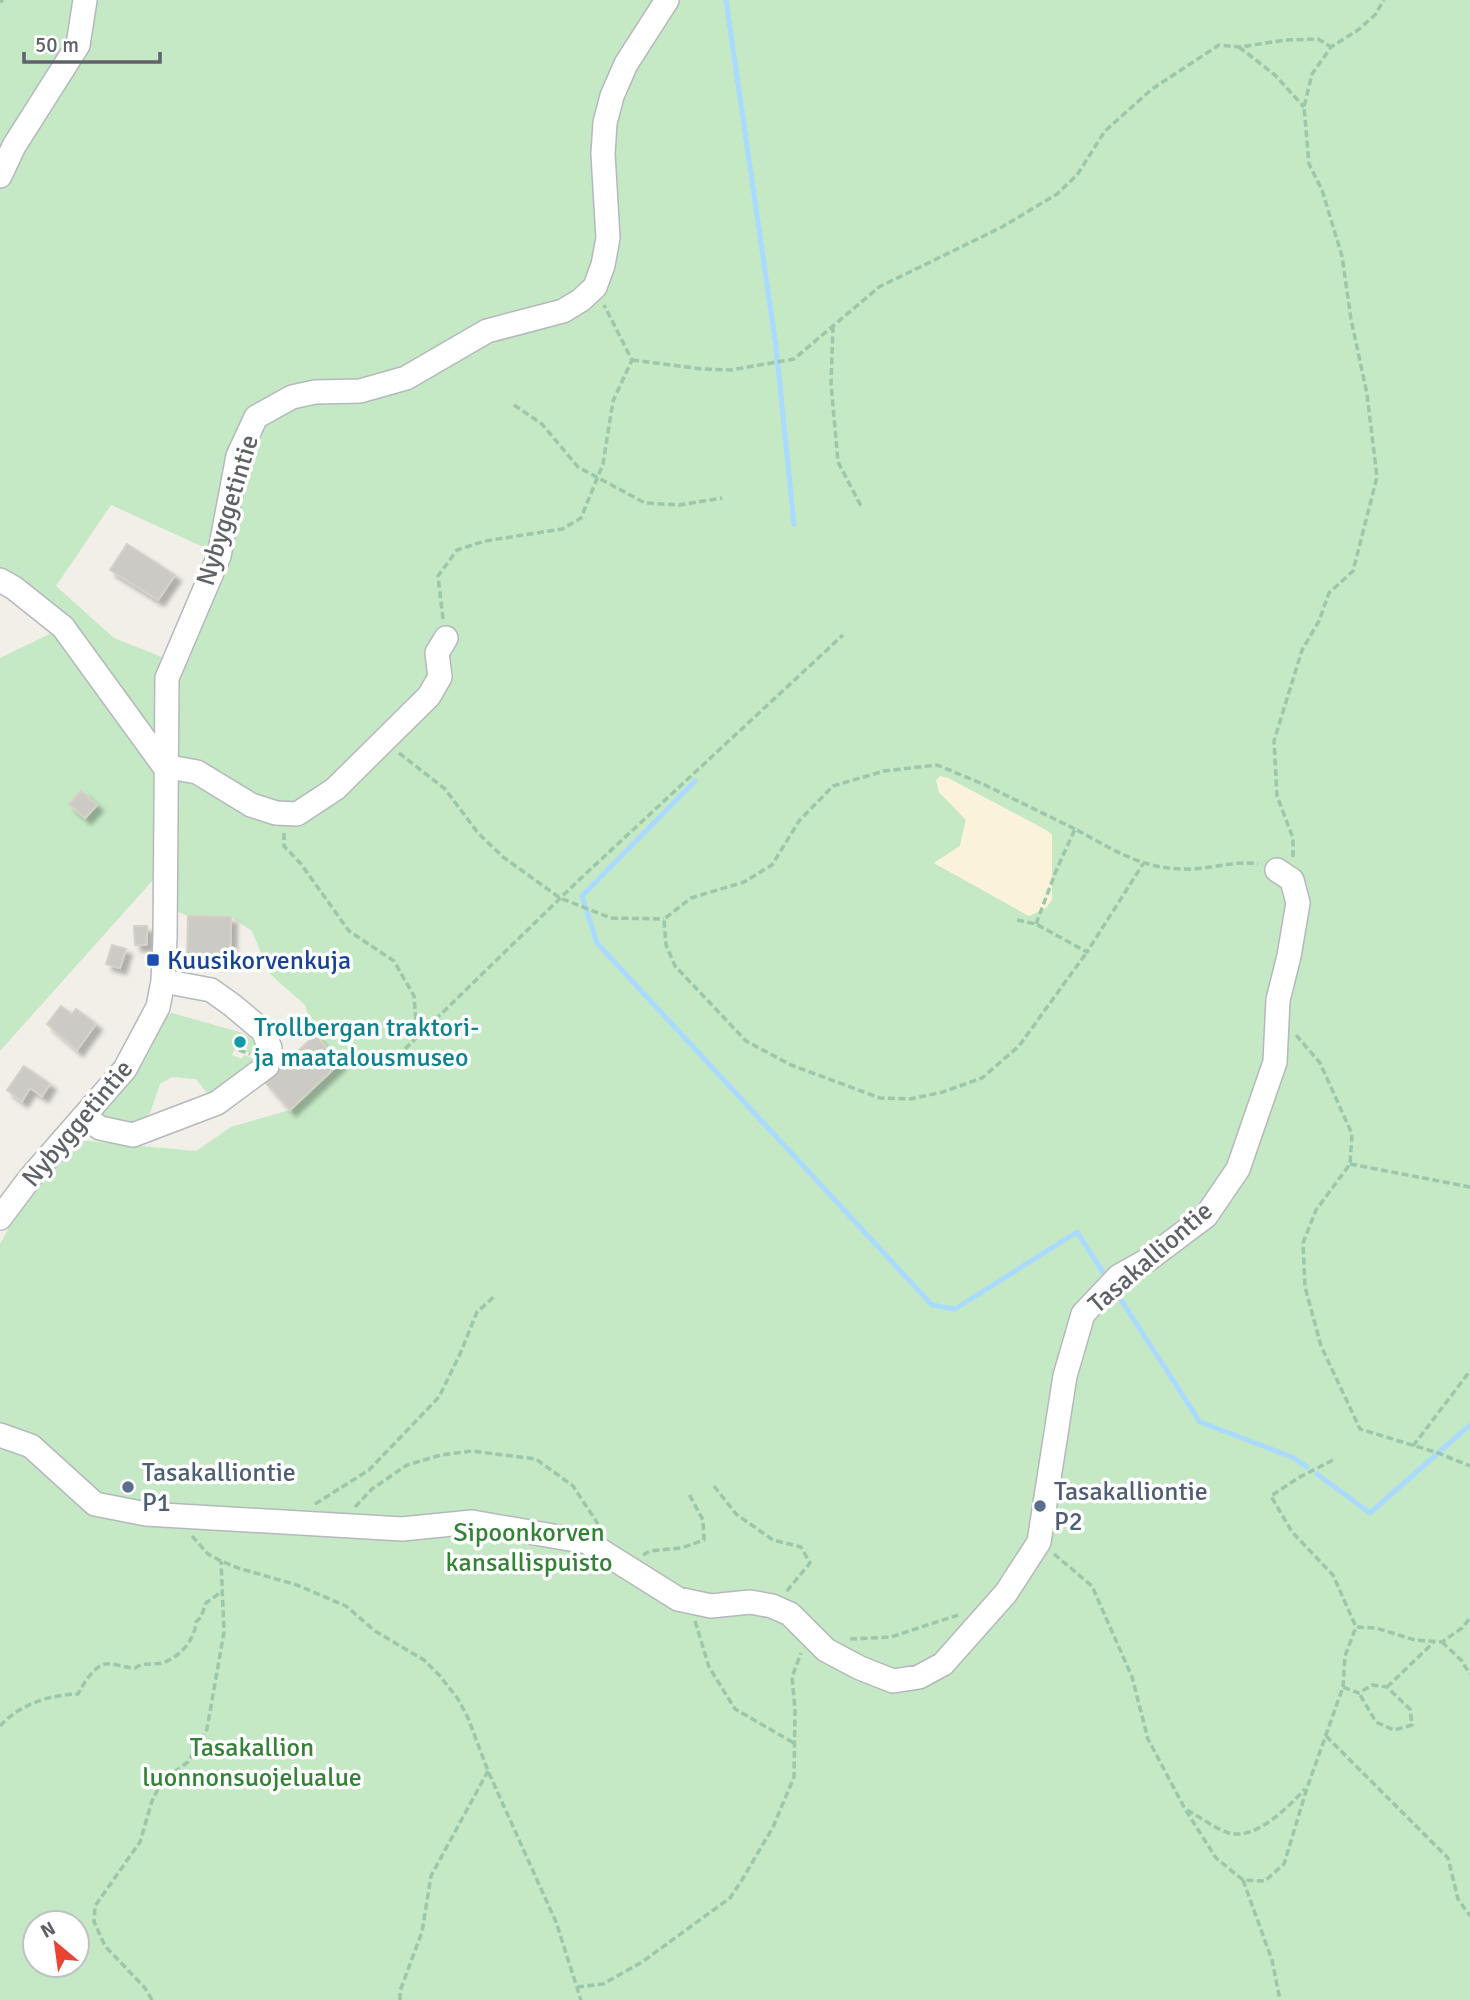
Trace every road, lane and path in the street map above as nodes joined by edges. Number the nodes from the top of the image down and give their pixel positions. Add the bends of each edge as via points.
1 (85, 0) edge
2 (667, 0) edge
3 (1384, 0) edge
4 (1239, 47) junction
5 (1331, 47) junction
6 (1304, 107) junction
7 (0, 176) edge
8 (595, 287) junction
9 (833, 324) junction
10 (632, 360) junction
11 (514, 405) dead end
12 (597, 479) junction
13 (722, 498) dead end
14 (862, 508) dead end
15 (0, 580) edge
16 (844, 635) dead end
17 (446, 638) joint
18 (383, 743) junction
19 (164, 765) junction
20 (284, 813) junction
21 (1075, 830) junction
22 (1143, 864) junction
23 (1285, 875) junction
24 (559, 898) junction
25 (664, 919) junction
26 (1017, 920) dead end
27 (1036, 924) junction
28 (1087, 952) junction
29 (163, 981) junction
30 (1279, 1014) junction
31 (417, 1037) junction
32 (405, 1049) dead end
33 (85, 1117) junction
34 (1350, 1164) junction
35 (1470, 1186) edge
36 (0, 1218) edge
37 (496, 1295) dead end
38 (1470, 1371) edge
39 (0, 1435) edge
40 (1413, 1446) junction
41 (1333, 1460) dead end
42 (1470, 1466) edge
43 (714, 1486) dead end
44 (689, 1493) dead end
45 (177, 1518) junction
46 (303, 1524) junction
47 (599, 1525) dead end
48 (337, 1526) junction
49 (1039, 1542) junction
50 (221, 1561) junction
51 (626, 1565) junction
52 (220, 1591) junction
53 (690, 1602) junction
54 (772, 1606) junction
55 (966, 1612) dead end
56 (1470, 1618) edge
57 (1356, 1627) junction
58 (812, 1637) junction
59 (1434, 1642) junction
60 (1442, 1642) junction
61 (1470, 1674) edge
62 (1343, 1687) junction
63 (1387, 1687) junction
64 (1359, 1693) junction
65 (0, 1726) edge
66 (1325, 1736) junction
67 (794, 1743) junction
68 (488, 1771) junction
69 (1307, 1788) junction
70 (1185, 1809) junction
71 (1243, 1880) junction
72 (1470, 1916) edge
73 (577, 1987) junction
74 (152, 2000) edge
75 (400, 2000) edge
76 (581, 2000) edge
77 (1280, 2000) edge

1 - 7 street via 78,45
2 - 8 street via 626,64 605,123 608,238
3 - 5 path via 1375,15
4 - 5 path via 1318,39
4 - 6 path via 1275,75
4 - 9 path via 1219,45 1152,89 1105,131 1077,175 1057,194 1002,227 879,287
5 - 6 path via 1312,74
6 - 23 path via 1309,164 1342,256 1377,477 1353,571 1329,593 1302,650 1274,741 1277,796 1293,838
8 - 10 path
8 - 19 street, Nybyggetintie via 563,311 487,331 406,378 360,391 292,397 256,417 238,456 219,556 167,678
9 - 10 path via 794,359 772,364 731,370
9 - 14 path via 831,384 838,462
10 - 12 path via 613,401
11 - 12 path via 542,424 578,467
12 - 13 path via 645,503 679,505
12 - 17 path via 581,518 562,529 485,541 457,551 438,576
15 - 19 street via 63,627
16 - 24 path
17 - 18 street via 437,653 440,677 429,696
18 - 20 street via 335,789 297,814
18 - 24 path via 445,789 478,833
19 - 20 street via 197,772 251,805
19 - 29 street, Nybyggetintie
20 - 31 path via 284,846 349,931 394,961 414,996
21 - 22 path
21 - 25 path via 937,765 884,771 833,786 799,821 772,865 744,882 691,898
21 - 27 path
22 - 23 path via 1193,869 1248,862
22 - 28 path
23 - 30 street, Tasakalliontie via 1298,904
24 - 25 path via 611,918
24 - 31 path
25 - 28 path via 674,966 746,1041 791,1065 880,1098 910,1099 982,1077 1019,1046
26 - 27 path
27 - 28 path
29 - 33 street, Nybyggetintie via 158,1006 136,1051
29 - 33 street via 211,990 232,1005 263,1031 270,1048 267,1066 217,1103 133,1135 100,1128
30 - 34 path via 1320,1063 1352,1134
30 - 49 street, Tasakalliontie via 1275,1062 1238,1169 1206,1216 1119,1276 1083,1314 1065,1376
31 - 32 path
33 - 36 street, Nybyggetintie
34 - 35 path
34 - 40 path via 1316,1210 1307,1232 1304,1287 1321,1346 1360,1429
37 - 46 path via 477,1312 439,1397 369,1470 304,1510
38 - 40 path
39 - 45 street, Tasakalliontie via 30,1447 95,1504
40 - 42 path
41 - 57 path via 1271,1496 1292,1532 1333,1575
43 - 54 path via 736,1514 773,1540 801,1547 810,1563
44 - 51 path via 703,1520 704,1540 650,1551
45 - 46 street, Tasakalliontie
45 - 50 path via 208,1554
46 - 48 street, Tasakalliontie
47 - 48 path via 573,1486 536,1459 472,1451 407,1465 372,1489
48 - 51 street, Tasakalliontie via 402,1529 472,1522 587,1542
49 - 58 street, Tasakalliontie via 1006,1593 952,1654 919,1676 893,1681 826,1650
49 - 70 path via 1092,1586 1132,1677 1148,1739
50 - 52 path
50 - 68 path via 327,1596 424,1660 458,1699
51 - 53 street, Tasakalliontie
52 - 65 path via 206,1603 190,1643 168,1660 135,1668 107,1664 90,1675 78,1694 38,1700
52 - 74 path via 224,1632 206,1729 188,1762 162,1781 140,1842 95,1906 94,1922 105,1946
53 - 54 street, Tasakalliontie
53 - 67 path via 709,1667 736,1709
54 - 58 street, Tasakalliontie via 790,1614
55 - 58 path via 891,1637
56 - 60 path
57 - 59 path
57 - 62 path via 1345,1656
58 - 67 path via 792,1677
59 - 60 path
59 - 63 path
60 - 61 path
62 - 64 path
62 - 66 path
63 - 64 path via 1372,1685
63 - 64 path via 1410,1709 1412,1725 1394,1730 1376,1722
66 - 69 path
66 - 72 path via 1448,1858 1458,1899
67 - 73 path via 794,1777 773,1827 730,1898 642,1962 603,1984
68 - 73 path via 556,1922
68 - 75 path via 431,1876 422,1931
69 - 70 path via 1277,1817 1252,1831 1229,1833
69 - 71 path via 1284,1864 1265,1881
70 - 71 path via 1216,1858
71 - 77 path via 1272,1960
73 - 76 path

